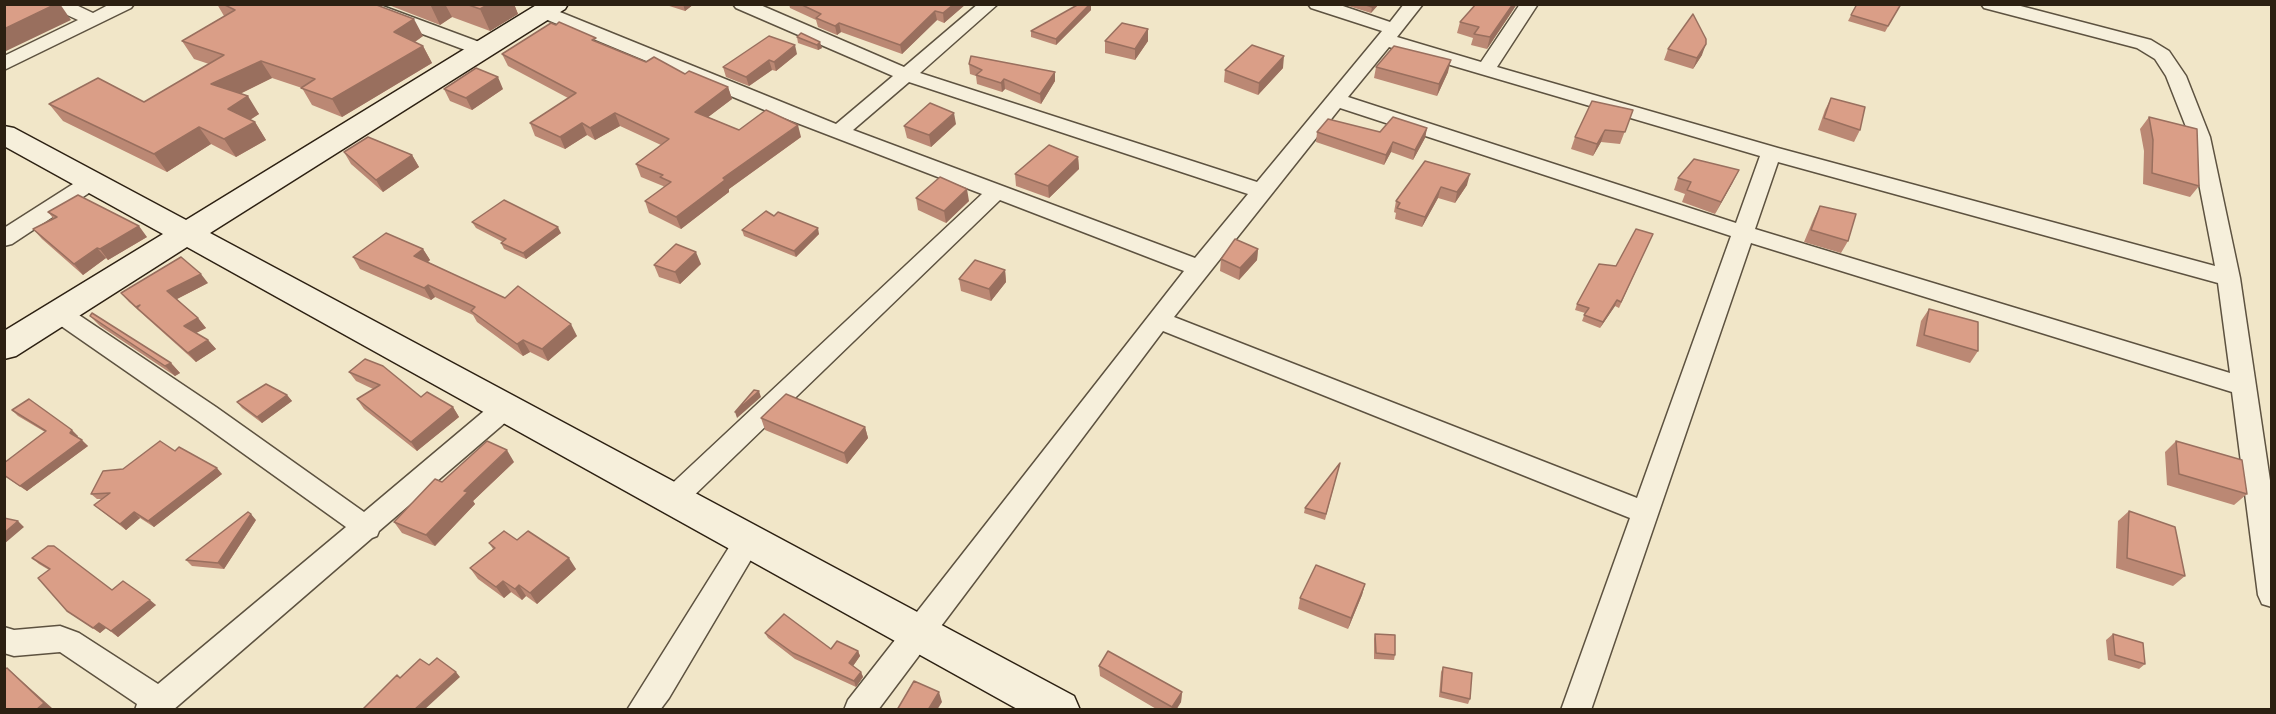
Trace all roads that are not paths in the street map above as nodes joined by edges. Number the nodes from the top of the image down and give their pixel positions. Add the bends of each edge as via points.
1 (58, 4) edge
2 (125, 4) edge
3 (359, 4) edge
4 (742, 4) edge
5 (989, 4) edge
6 (1317, 4) edge
7 (1414, 4) edge
8 (1529, 4) edge
9 (1990, 4) edge
10 (550, 8) edge
11 (93, 20) junction
12 (1391, 34) junction
13 (483, 50) junction
14 (4, 64) edge
15 (1486, 69) junction
16 (906, 75) junction
17 (1337, 100) junction
18 (839, 132) junction
19 (4, 134) edge
20 (1771, 153) junction
21 (91, 182) junction
22 (1262, 191) junction
23 (996, 192) junction
24 (1744, 232) junction
25 (185, 234) junction
26 (4, 239) edge
27 (1199, 268) junction
28 (2229, 278) junction
29 (58, 313) junction
30 (1159, 320) junction
31 (4, 347) edge
32 (2243, 386) junction
33 (505, 408) junction
34 (672, 500) junction
35 (1646, 513) junction
36 (367, 528) junction
37 (748, 541) junction
38 (2271, 595) edge
39 (919, 633) junction
40 (4, 640) edge
41 (155, 706) edge
42 (642, 710) edge
43 (859, 710) edge
44 (1059, 710) edge
45 (1576, 710) edge

1 - 11 street
2 - 11 street
3 - 13 street
4 - 16 street
5 - 16 street
6 - 12 street
7 - 12 street
8 - 15 street
9 - 28 street via 2134,41 2162,55 2176,76 2200,137
10 - 13 street
10 - 18 street
11 - 14 street
12 - 15 street
12 - 17 street
13 - 25 street
15 - 20 street
16 - 18 street
16 - 22 street
17 - 22 street
17 - 24 street
18 - 23 street
19 - 21 street
20 - 24 street
20 - 28 street
21 - 25 street
21 - 26 street
22 - 27 street
23 - 27 street
23 - 34 street
24 - 32 street
24 - 35 street
25 - 29 street
25 - 33 street
27 - 30 street
28 - 32 street
29 - 31 street
29 - 36 street
30 - 35 street
30 - 39 street
32 - 38 street
33 - 34 street
33 - 36 street
34 - 37 street
35 - 45 street
36 - 41 street
37 - 39 street
37 - 42 street
39 - 43 street
39 - 44 street
40 - 41 street via 69,642

